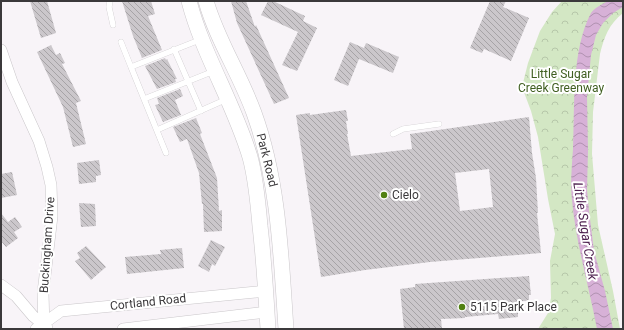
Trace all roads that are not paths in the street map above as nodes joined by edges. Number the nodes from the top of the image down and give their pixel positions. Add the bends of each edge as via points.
1 (110, 1) edge
2 (189, 1) edge
3 (206, 1) edge
4 (113, 25) dead end
5 (202, 39) junction
6 (121, 42) dead end
7 (174, 49) junction
8 (1, 50) edge
9 (131, 67) junction
10 (214, 71) junction
11 (188, 81) junction
12 (144, 99) junction
13 (228, 99) junction
14 (201, 111) junction
15 (439, 124) dead end
16 (157, 130) junction
17 (392, 134) dead end
18 (166, 153) dead end
19 (1, 285) edge
20 (274, 291) junction
21 (276, 311) junction
22 (43, 328) edge
23 (123, 329) edge
24 (268, 329) edge
25 (286, 329) edge

1 - 4 lane via 108,7
2 - 5 main road, Park Road
3 - 20 main road, Park Road via 243,84 264,143 278,211
5 - 7 lane
5 - 10 main road, Park Road
6 - 9 lane
7 - 9 lane
7 - 11 lane
8 - 22 street, Buckingham Drive via 12,82 39,141 51,185 52,216 43,293
9 - 12 lane
10 - 11 lane
10 - 13 main road, Park Road
11 - 12 lane
11 - 14 lane
12 - 16 lane
13 - 14 lane
13 - 20 main road, Park Road via 240,125 256,181
14 - 16 lane
15 - 17 lane via 402,129
16 - 18 lane
19 - 22 street via 16,296
20 - 21 main road, Park Road
20 - 22 street, Cortland Road via 61,311
21 - 23 street, Cortland Road
21 - 24 main road, Park Road
21 - 25 main road, Park Road

